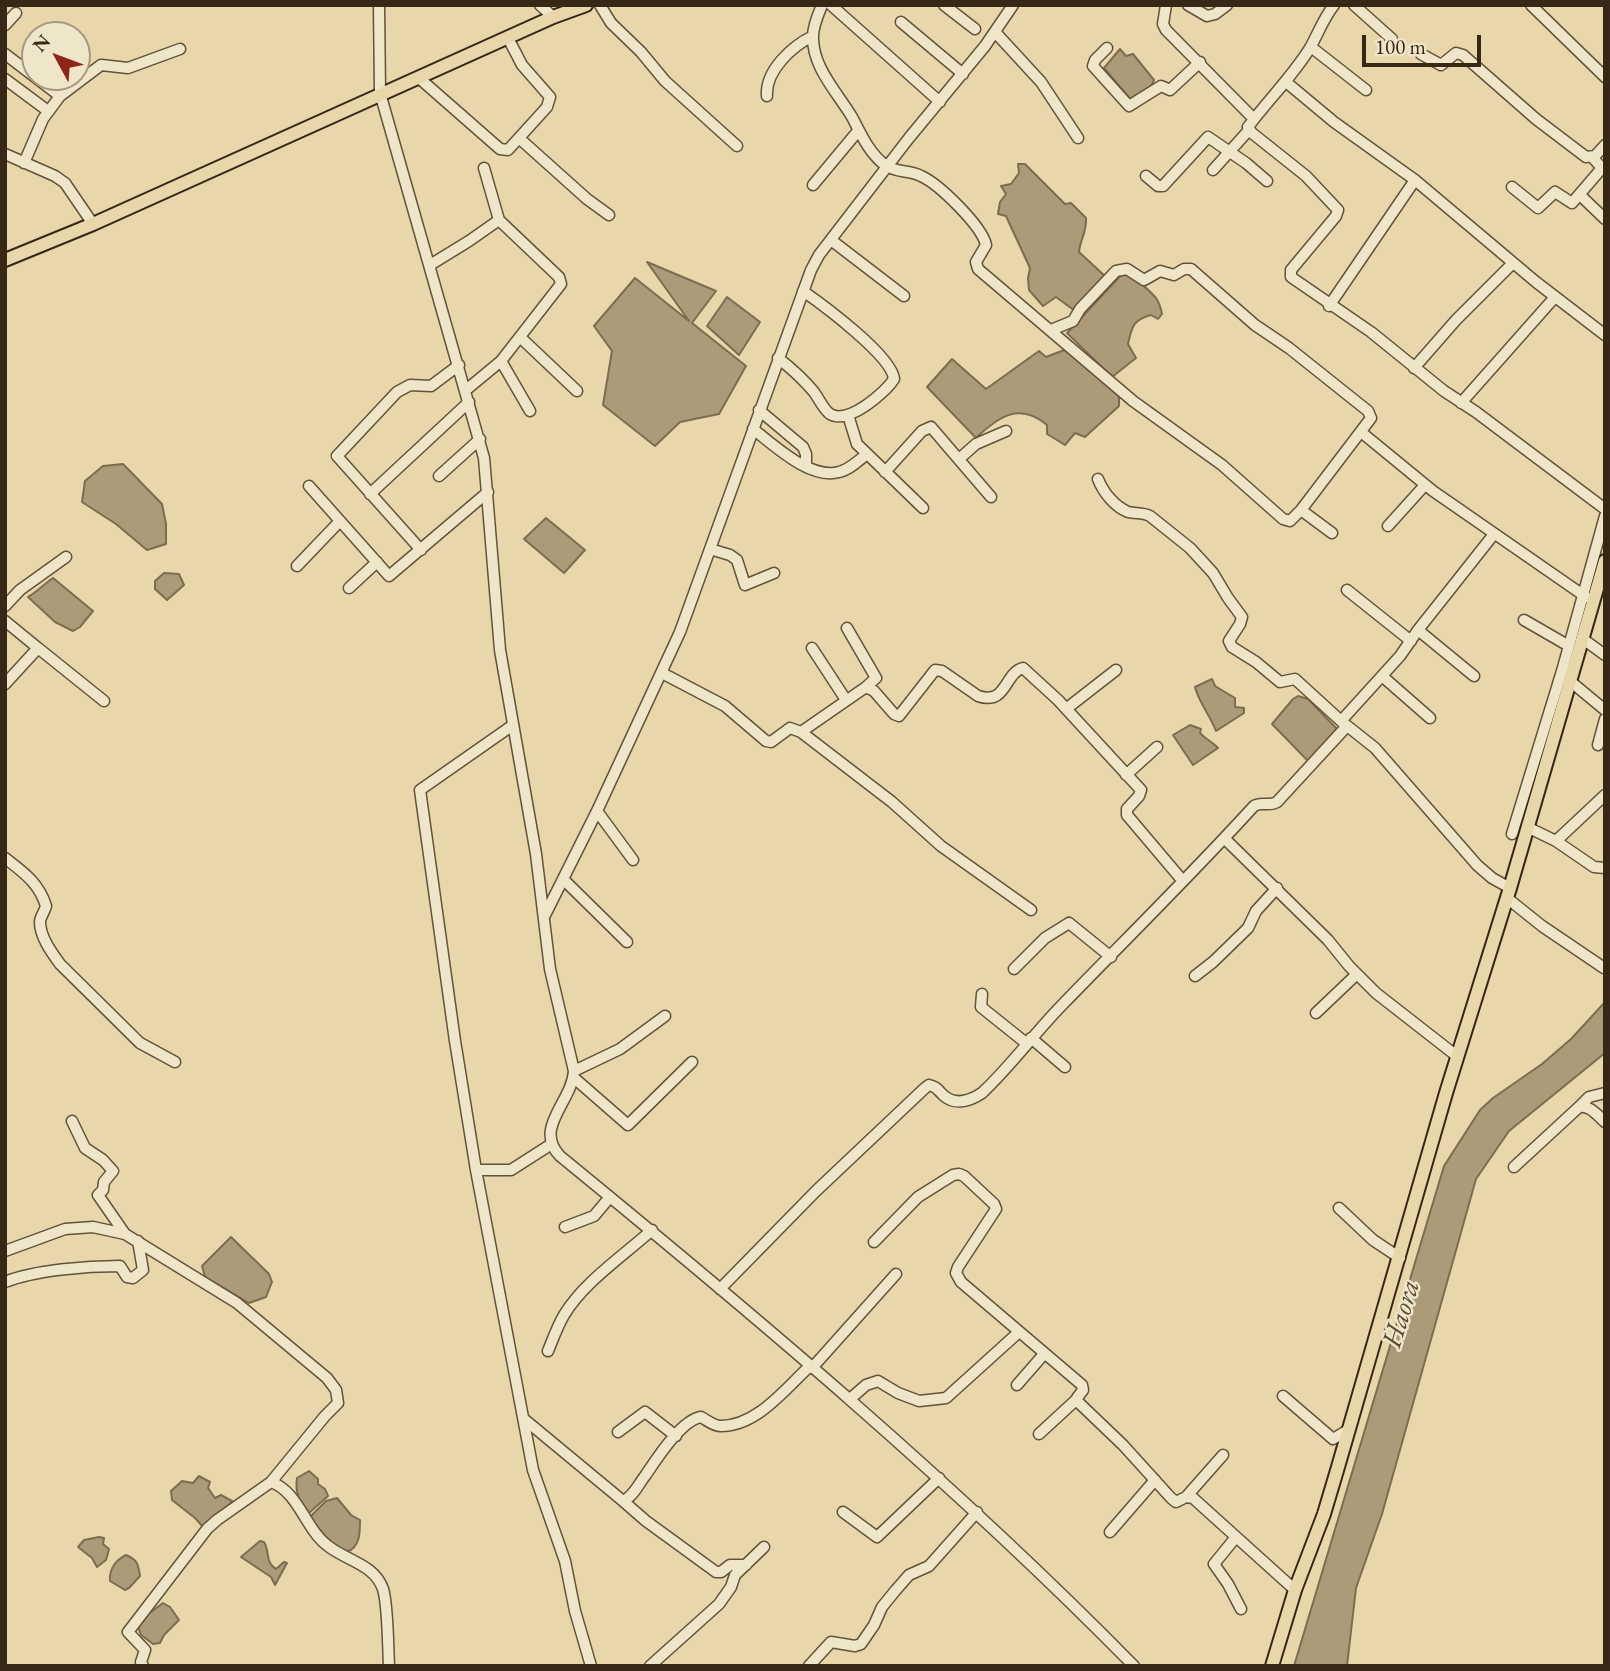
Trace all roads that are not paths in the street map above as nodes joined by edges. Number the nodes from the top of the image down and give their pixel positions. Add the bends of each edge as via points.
1 (379, 5) edge
2 (540, 5) edge
3 (586, 5) edge
4 (600, 5) edge
5 (822, 5) edge
6 (831, 5) edge
7 (944, 5) edge
8 (1013, 5) edge
9 (1188, 5) edge
10 (1227, 5) edge
11 (1334, 5) edge
12 (1354, 5) edge
13 (1531, 5) edge
14 (1166, 7) edge
15 (16, 13) dead end
16 (552, 17) junction
17 (901, 22) dead end
18 (5, 25) edge
19 (975, 29) dead end
20 (995, 32) junction
21 (813, 36) junction
22 (508, 38) junction
23 (1392, 39) dead end
24 (1311, 47) junction
25 (1107, 48) dead end
26 (180, 49) dead end
27 (5, 54) edge
28 (1421, 54) dead end
29 (1199, 62) junction
30 (962, 74) junction
31 (1605, 77) edge
32 (419, 78) junction
33 (5, 79) edge
34 (1286, 82) junction
35 (1366, 90) dead end
36 (380, 93) junction
37 (60, 96) junction
38 (767, 96) dead end
39 (940, 102) junction
40 (48, 111) junction
41 (1254, 119) junction
42 (1249, 130) junction
43 (858, 131) junction
44 (1078, 138) dead end
45 (520, 139) junction
46 (1605, 145) edge
47 (737, 146) dead end
48 (1230, 152) junction
49 (5, 154) edge
50 (1592, 157) junction
51 (23, 163) junction
52 (887, 166) junction
53 (484, 168) dead end
54 (1213, 170) dead end
55 (1146, 176) dead end
56 (1415, 180) junction
57 (1267, 181) dead end
58 (813, 186) dead end
59 (1512, 187) dead end
60 (1580, 195) junction
61 (609, 215) dead end
62 (1605, 219) edge
63 (499, 220) junction
64 (93, 224) junction
65 (831, 240) junction
66 (5, 260) edge
67 (1513, 263) junction
68 (430, 265) junction
69 (803, 291) junction
70 (904, 296) dead end
71 (1555, 297) junction
72 (1329, 306) junction
73 (1051, 330) junction
74 (1605, 335) edge
75 (520, 337) junction
76 (778, 358) junction
77 (501, 361) junction
78 (459, 365) junction
79 (1414, 368) junction
80 (466, 390) junction
81 (577, 391) dead end
82 (469, 402) junction
83 (1461, 402) junction
84 (759, 410) junction
85 (530, 411) dead end
86 (848, 415) junction
87 (752, 429) junction
88 (1006, 431) dead end
89 (1361, 432) junction
90 (480, 439) junction
91 (867, 454) junction
92 (959, 458) junction
93 (806, 467) junction
94 (885, 471) junction
95 (439, 476) dead end
96 (1098, 479) dead end
97 (1425, 485) junction
98 (309, 486) dead end
99 (488, 492) junction
100 (370, 494) junction
101 (991, 497) dead end
102 (923, 508) dead end
103 (1605, 509) edge
104 (1301, 510) junction
105 (1605, 516) edge
106 (340, 522) junction
107 (1388, 526) dead end
108 (1332, 533) dead end
109 (1494, 534) junction
110 (710, 549) junction
111 (421, 550) junction
112 (66, 557) dead end
113 (1605, 561) edge
114 (377, 562) junction
115 (297, 566) dead end
116 (774, 573) dead end
117 (349, 588) dead end
118 (1347, 590) dead end
119 (1587, 599) junction
120 (5, 606) edge
121 (1524, 620) dead end
122 (5, 621) edge
123 (847, 628) dead end
124 (1418, 630) junction
125 (1583, 639) junction
126 (1411, 641) junction
127 (1569, 646) junction
128 (38, 648) junction
129 (811, 648) dead end
130 (1605, 655) edge
131 (1115, 670) dead end
132 (662, 673) junction
133 (1382, 676) junction
134 (1474, 676) dead end
135 (1570, 681) junction
136 (5, 684) edge
137 (866, 687) junction
138 (846, 700) junction
139 (104, 701) dead end
140 (1066, 709) junction
141 (1605, 710) edge
142 (1430, 718) dead end
143 (1605, 719) edge
144 (1344, 723) junction
145 (513, 725) junction
146 (801, 732) junction
147 (1598, 745) dead end
148 (1157, 747) dead end
149 (1126, 775) junction
150 (1605, 795) edge
151 (597, 811) junction
152 (1527, 827) junction
153 (1512, 834) dead end
154 (1225, 839) junction
155 (1556, 841) junction
156 (5, 858) edge
157 (633, 860) dead end
158 (1605, 868) edge
159 (564, 880) junction
160 (1182, 880) junction
161 (1277, 888) junction
162 (1509, 893) junction
163 (1031, 910) dead end
164 (545, 916) junction
165 (627, 942) dead end
166 (1111, 957) junction
167 (1604, 968) edge
168 (1014, 969) dead end
169 (1357, 974) junction
170 (1195, 976) dead end
171 (982, 994) dead end
172 (1316, 1013) dead end
173 (665, 1016) dead end
174 (1029, 1040) junction
175 (1458, 1057) junction
176 (175, 1062) dead end
177 (692, 1062) dead end
178 (1065, 1067) dead end
179 (573, 1074) junction
180 (1605, 1093) edge
181 (1579, 1107) junction
182 (72, 1121) dead end
183 (1605, 1122) edge
184 (550, 1145) junction
185 (1514, 1167) dead end
186 (476, 1170) junction
187 (611, 1197) junction
188 (1339, 1209) dead end
189 (565, 1227) dead end
190 (652, 1230) junction
191 (125, 1234) junction
192 (138, 1241) junction
193 (874, 1242) dead end
194 (5, 1251) edge
195 (1399, 1258) junction
196 (896, 1274) dead end
197 (5, 1282) edge
198 (720, 1289) junction
199 (1018, 1332) junction
200 (548, 1351) dead end
201 (1044, 1353) junction
202 (811, 1367) junction
203 (1017, 1385) dead end
204 (1283, 1396) dead end
205 (850, 1399) junction
206 (1077, 1399) junction
207 (523, 1419) junction
208 (1349, 1430) junction
209 (618, 1432) dead end
210 (1038, 1434) dead end
211 (676, 1436) junction
212 (1223, 1455) dead end
213 (939, 1478) junction
214 (1155, 1480) junction
215 (271, 1482) junction
216 (1186, 1497) junction
217 (624, 1501) junction
218 (843, 1512) dead end
219 (977, 1512) junction
220 (1110, 1532) dead end
221 (1236, 1537) junction
222 (764, 1546) dead end
223 (746, 1565) junction
224 (1295, 1590) junction
225 (1241, 1609) dead end
226 (143, 1666) edge
227 (389, 1666) edge
228 (591, 1666) edge
229 (650, 1666) edge
230 (809, 1666) edge
231 (1134, 1666) edge
232 (1272, 1666) edge

1 - 36 street
2 - 16 street
3 - 16 main road
4 - 47 street via 664,81
5 - 21 street
6 - 39 street
7 - 19 street
8 - 20 street
9 - 10 street via 1207,16
11 - 24 street
12 - 23 street
13 - 31 street
14 - 29 street via 1164,27
15 - 18 street
16 - 22 main road
17 - 30 street
20 - 30 street
20 - 44 street via 1041,82
21 - 38 street via 796,46 773,71
21 - 43 street via 821,67
22 - 32 main road
22 - 45 street via 522,65 550,97
24 - 34 street
24 - 35 street
25 - 29 street via 1093,66 1129,106 1161,86 1170,90
26 - 37 street via 128,68 101,65
27 - 37 street
28 - 50 street via 1441,65 1460,53 1536,119 1581,154
29 - 41 street
30 - 39 street
32 - 36 main road
32 - 45 street via 500,149 508,150
33 - 40 street
34 - 41 street
34 - 56 street
36 - 64 main road
36 - 68 street
37 - 40 street
39 - 52 street
40 - 51 street
41 - 42 street
42 - 48 street
42 - 72 street via 1338,210 1290,274
43 - 52 street
43 - 58 street
45 - 61 street
46 - 50 street
48 - 54 street
48 - 55 street via 1209,137 1163,186
48 - 57 street
49 - 51 street
50 - 60 street via 1602,168
51 - 64 street via 65,183
52 - 65 street
52 - 73 street via 916,174 936,186 984,238 978,270
53 - 63 street
56 - 67 street
56 - 72 street
59 - 60 street via 1538,208 1555,192 1570,203
60 - 62 street
63 - 68 street
63 - 75 street via 561,281
64 - 66 main road
65 - 69 street
65 - 70 street
67 - 71 street
67 - 79 street
68 - 78 street
69 - 76 street
69 - 86 street via 873,348 894,374 882,393
71 - 74 street
71 - 83 street
72 - 79 street via 1371,332
73 - 89 street via 1073,321 1121,269 1144,281 1160,271 1174,275 1191,269 1255,325 1368,411 1371,418
73 - 104 street via 1283,519 1290,521
75 - 77 street
75 - 81 street
76 - 84 street
76 - 86 street via 830,414
77 - 80 street
77 - 85 street
78 - 80 street
78 - 100 street via 430,386 404,388 339,451 338,460
79 - 83 street
80 - 82 street
82 - 90 street
82 - 100 street
83 - 103 street
84 - 87 street
84 - 93 street via 803,447
86 - 91 street via 854,439
87 - 93 street
87 - 110 street
88 - 92 street via 976,444
89 - 97 street
89 - 104 street
90 - 95 street
90 - 99 street
91 - 93 street via 837,473
91 - 94 street
92 - 94 street via 928,426
92 - 101 street
94 - 102 street
96 - 144 street via 1107,496 1127,511 1150,516 1213,573 1242,617 1230,645 1280,682 1295,680
97 - 107 street
97 - 109 street
98 - 106 street
99 - 111 street
99 - 145 street via 500,650
100 - 111 street
104 - 108 street
105 - 119 street
106 - 114 street
106 - 115 street
109 - 119 street
109 - 124 street
110 - 116 street via 737,560 745,585
110 - 132 street
111 - 114 street via 391,575
112 - 120 street
113 - 119 main road
114 - 117 street
118 - 126 street
119 - 125 main road
119 - 127 street
121 - 127 street
122 - 128 street
123 - 137 street via 876,678
124 - 126 street
124 - 134 street
125 - 130 street
125 - 135 main road
126 - 133 street
127 - 153 street
128 - 136 street
128 - 139 street
129 - 138 street
131 - 140 street
132 - 146 street via 725,706 766,741 790,728
132 - 151 street
133 - 142 street
133 - 144 street
135 - 141 street
135 - 152 main road
137 - 138 street
137 - 140 street via 899,716 935,670 985,698 1000,694 1022,668
138 - 146 street
140 - 149 street
143 - 147 street
144 - 154 street via 1284,795 1273,804 1254,806
144 - 162 street via 1375,748 1477,865
145 - 164 street
145 - 186 street via 420,790
146 - 163 street via 941,845
148 - 149 street
149 - 160 street via 1141,792 1126,809 1127,815
150 - 155 street
151 - 157 street
151 - 159 street
152 - 155 street
152 - 162 main road
154 - 160 street
154 - 161 street
155 - 158 street via 1594,867
156 - 176 street via 40,890 46,906 41,927 60,964 140,1043
159 - 164 street
159 - 165 street
160 - 166 street
161 - 169 street
161 - 170 street via 1256,911 1248,928
162 - 167 street via 1542,926
162 - 175 main road
164 - 179 street via 550,969
166 - 168 street via 1069,923 1045,938
166 - 174 street
169 - 172 street
169 - 175 street
171 - 174 street via 982,1009
173 - 179 street via 620,1049
174 - 178 street
174 - 198 street via 973,1098 954,1102 936,1086 925,1088
175 - 195 main road
177 - 179 street via 628,1125
179 - 184 street via 550,1133
180 - 181 street via 1590,1097
181 - 183 street via 1585,1106
181 - 185 street
182 - 191 street via 83,1145 113,1171 98,1195
184 - 186 street via 511,1170
184 - 187 street
186 - 207 street
187 - 189 street via 594,1216
187 - 190 street
188 - 195 street
190 - 198 street
190 - 200 street via 569,1307
191 - 192 street
191 - 194 street via 93,1227 65,1228
192 - 197 street via 143,1270 133,1278 120,1266 105,1266
192 - 215 street via 237,1303 333,1384 338,1403
193 - 199 street via 918,1197 960,1174 996,1209 957,1275
195 - 208 main road
196 - 202 street
198 - 202 street
199 - 201 street
199 - 205 street via 946,1398 919,1401 875,1381
201 - 203 street
201 - 206 street via 1083,1386
202 - 205 street
202 - 211 street via 747,1420 721,1426 697,1417
204 - 208 street via 1333,1439
205 - 213 street
206 - 210 street
206 - 214 street
207 - 217 street
207 - 228 street via 533,1470 565,1561
208 - 224 main road
209 - 211 street via 645,1412
211 - 217 street
212 - 216 street
213 - 218 street via 878,1537
213 - 219 street
214 - 216 street via 1174,1501
214 - 220 street
215 - 226 street via 207,1529 128,1632 145,1650
215 - 227 street via 290,1494 307,1524 327,1546 359,1563 377,1580 384,1597
216 - 221 street via 1193,1498
217 - 223 street via 716,1572 730,1564
219 - 230 street via 929,1566 909,1575 886,1601 861,1644 831,1642
219 - 231 street
221 - 224 street
221 - 225 street via 1214,1564
222 - 223 street
223 - 229 street via 719,1604
224 - 232 main road

